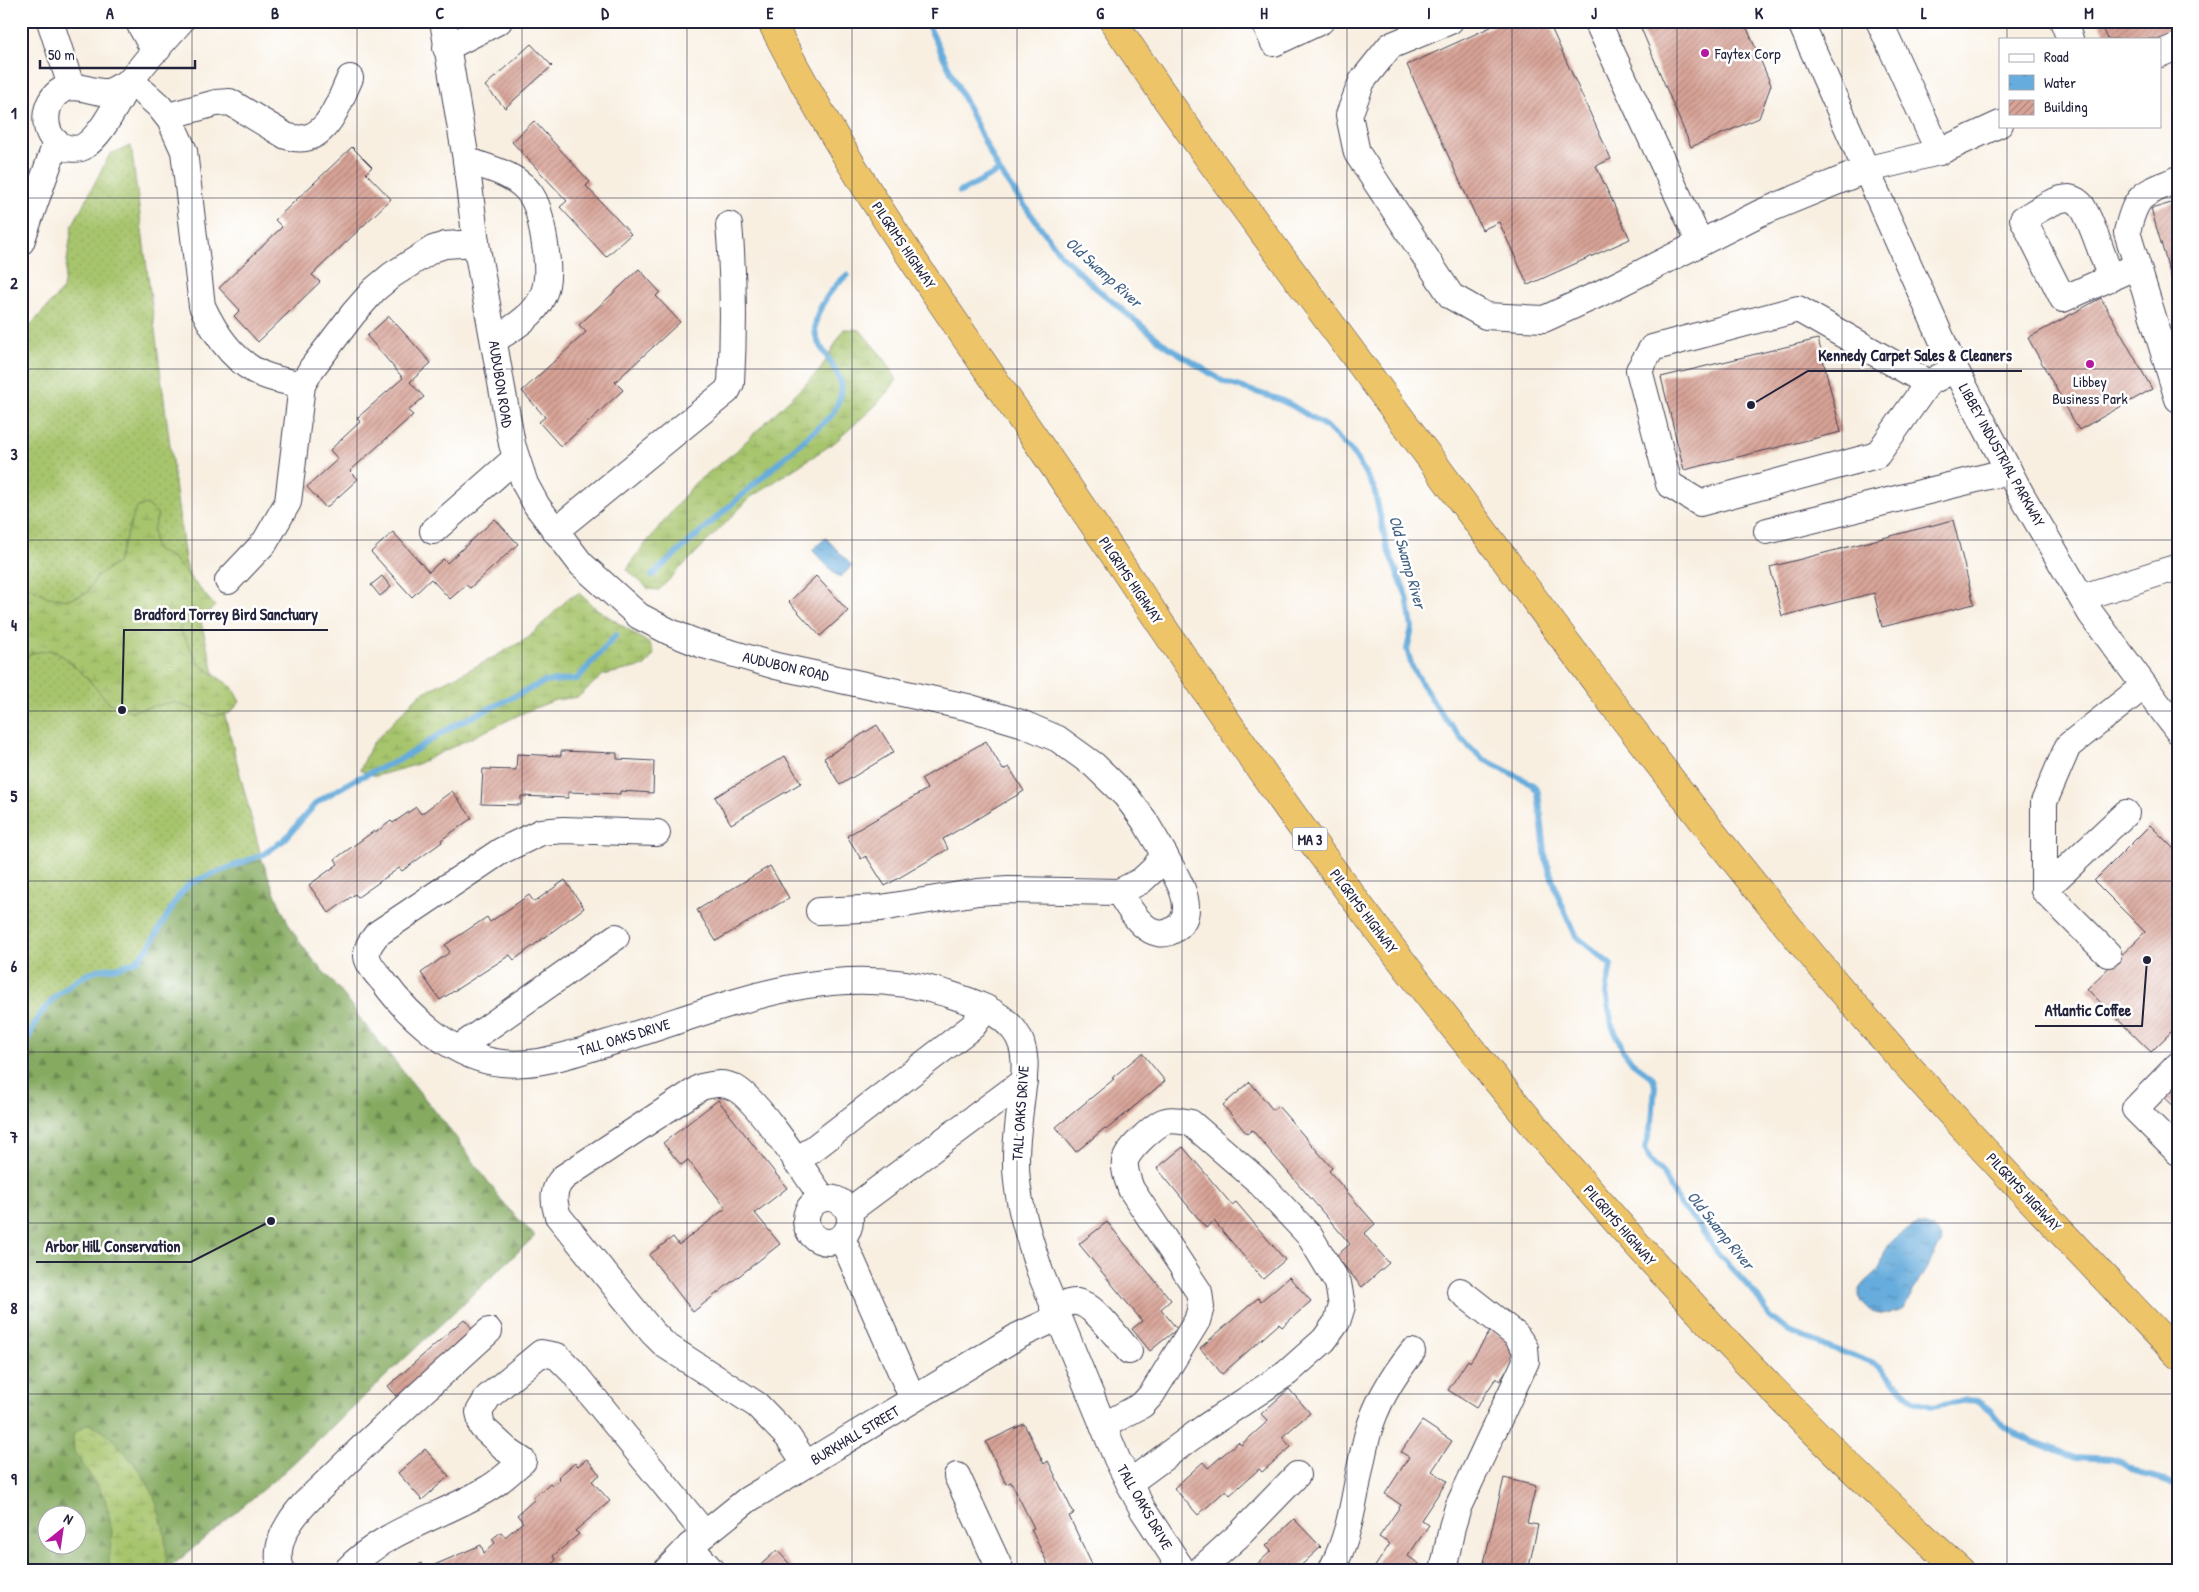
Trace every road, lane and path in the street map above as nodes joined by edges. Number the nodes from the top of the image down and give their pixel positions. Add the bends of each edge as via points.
1 (50, 21) edge
2 (138, 21) edge
3 (181, 21) edge
4 (443, 21) edge
5 (499, 21) edge
6 (771, 21) edge
7 (1113, 21) edge
8 (1264, 21) edge
9 (1321, 21) edge
10 (1450, 21) edge
11 (1597, 21) edge
12 (1800, 21) edge
13 (1879, 21) edge
14 (2063, 21) edge
15 (2070, 38) edge
16 (2178, 46) edge
17 (446, 48) junction
18 (158, 49) junction
19 (2162, 53) edge
20 (350, 78) dead end
21 (131, 81) junction
22 (71, 86) junction
23 (168, 116) junction
24 (1999, 124) edge
25 (56, 143) junction
26 (1939, 152) junction
27 (466, 160) junction
28 (1865, 170) junction
29 (2178, 179) edge
30 (729, 225) dead end
31 (21, 242) edge
32 (476, 243) junction
33 (1700, 243) junction
34 (2137, 266) junction
35 (2111, 278) dead end
36 (494, 340) junction
37 (1955, 369) junction
38 (1928, 383) junction
39 (302, 386) junction
40 (2178, 399) edge
41 (516, 458) junction
42 (2009, 471) junction
43 (433, 531) dead end
44 (555, 531) junction
45 (1767, 531) dead end
46 (2178, 568) edge
47 (228, 581) dead end
48 (2083, 597) junction
49 (2144, 686) junction
50 (2169, 702) edge
51 (2178, 730) edge
52 (2126, 813) dead end
53 (657, 833) dead end
54 (1164, 854) junction
55 (2044, 890) junction
56 (1119, 892) junction
57 (819, 911) dead end
58 (616, 937) dead end
59 (2108, 954) dead end
60 (986, 1008) junction
61 (459, 1048) junction
62 (2178, 1065) edge
63 (1024, 1081) junction
64 (2178, 1152) edge
65 (796, 1162) junction
66 (822, 1197) junction
67 (849, 1211) junction
68 (842, 1238) junction
69 (1460, 1291) dead end
70 (1055, 1313) junction
71 (489, 1331) dead end
72 (1129, 1351) dead end
73 (1412, 1352) dead end
74 (2178, 1355) edge
75 (913, 1399) junction
76 (1103, 1426) junction
77 (806, 1464) junction
78 (1296, 1475) dead end
79 (957, 1476) dead end
80 (1129, 1483) junction
81 (697, 1540) junction
82 (1183, 1569) edge
83 (282, 1571) edge
84 (346, 1571) edge
85 (666, 1571) edge
86 (712, 1571) edge
87 (1001, 1571) edge
88 (1332, 1571) edge
89 (1444, 1571) edge
90 (1961, 1571) edge

1 - 22 street
2 - 18 street via 148,41
3 - 18 street
4 - 17 street, AUDUBON ROAD
5 - 17 street
6 - 90 highway, PILGRIMS HIGHWAY / MA 3 via 836,137 896,234 1237,736 1367,916 1513,1100 1685,1298 1808,1426
7 - 74 highway, PILGRIMS HIGHWAY via 1188,130 1505,560 1714,835 1897,1054
8 - 9 street via 1274,43
10 - 33 street via 1390,46 1362,81 1349,115 1357,153 1452,296 1486,316 1544,319
11 - 33 street
12 - 28 street, LIBBEY INDUSTRIAL PARKWAY
13 - 26 street
14 - 15 street
16 - 19 street
17 - 27 street, AUDUBON ROAD
18 - 21 street
20 - 23 street via 328,123 306,138 286,136 230,102
21 - 22 street via 109,92
21 - 23 street
21 - 25 street via 99,132 88,143 81,148 68,149
22 - 25 street via 53,97 47,109 46,124
23 - 39 street via 184,151 202,306 217,336 248,366 264,375
24 - 26 street
25 - 31 street
26 - 28 street
27 - 32 street, AUDUBON ROAD
27 - 36 street via 511,178 532,196 540,214 549,263 548,279 538,305 519,325
28 - 33 street via 1760,213
28 - 37 street, LIBBEY INDUSTRIAL PARKWAY
29 - 34 street via 2144,194 2133,207 2127,232
30 - 44 street via 734,273 734,327 727,391
32 - 36 street, AUDUBON ROAD
32 - 39 street via 433,249 392,275 352,314
34 - 35 street
34 - 40 street
36 - 41 street, AUDUBON ROAD via 508,429
37 - 38 street
37 - 42 street, LIBBEY INDUSTRIAL PARKWAY
38 - 38 street via 1798,309 1652,348 1639,370 1669,484 1700,503 1877,455
39 - 47 street via 288,502 266,542
41 - 43 street
41 - 44 street, AUDUBON ROAD via 533,499
42 - 45 street
42 - 48 street, LIBBEY INDUSTRIAL PARKWAY
44 - 54 street, AUDUBON ROAD via 581,564 622,602 639,616 670,632 714,649 776,666 967,707 1022,723 1058,739 1094,765 1126,796
46 - 48 street
48 - 49 street, LIBBEY INDUSTRIAL PARKWAY via 2091,614
49 - 50 street, LIBBEY INDUSTRIAL PARKWAY
49 - 55 street via 2068,746 2044,802
50 - 51 street, LIBBEY INDUSTRIAL PARKWAY
52 - 55 street
53 - 61 street, TALL OAKS DRIVE via 541,832 500,851 376,934 367,952 368,961 396,999 423,1026
54 - 56 street via 1141,881
54 - 56 street, AUDUBON ROAD via 1186,906 1185,916 1172,932 1154,932 1144,927
55 - 59 street
56 - 57 street via 998,891 881,908
58 - 61 street
60 - 61 street, TALL OAKS DRIVE via 932,989 884,981 843,981 800,985 762,994 553,1059 502,1064
60 - 63 street, TALL OAKS DRIVE via 1004,1020 1020,1040 1025,1065
60 - 65 street via 973,1026
62 - 64 street via 2135,1109
63 - 67 street
63 - 70 street, TALL OAKS DRIVE via 1016,1152 1017,1182 1030,1241
65 - 66 street
65 - 77 street via 741,1092 724,1084 712,1084 701,1087 564,1177 558,1183 553,1200 558,1216 652,1332 757,1405 788,1437
66 - 67 street via 831,1198
66 - 68 street via 806,1213 808,1229 817,1238 831,1242
67 - 68 street via 849,1231
68 - 75 street
69 - 89 street via 1516,1335 1525,1348 1526,1361 1458,1508
70 - 72 street, BURKHALL STREET via 1072,1302 1079,1302 1098,1316
70 - 75 street, BURKHALL STREET
70 - 76 street, TALL OAKS DRIVE
71 - 83 street via 363,1446 300,1510 289,1523 277,1557
73 - 88 street via 1395,1373 1377,1407 1361,1458 1348,1532
75 - 77 street, BURKHALL STREET
76 - 80 street, TALL OAKS DRIVE
76 - 80 street via 1142,1405 1152,1394 1197,1321 1201,1307 1199,1292 1131,1189 1125,1161 1131,1149 1162,1122 1177,1120 1191,1123 1257,1180 1309,1235 1338,1283 1342,1306 1337,1322 1324,1340 1288,1373 1204,1428
77 - 81 street, BURKHALL STREET via 747,1500
78 - 82 street via 1240,1535
79 - 87 street
80 - 82 street, TALL OAKS DRIVE via 1143,1510
81 - 84 street via 572,1371 557,1356 541,1353 488,1397 479,1412 482,1427 523,1461 490,1488 397,1532 361,1554
81 - 85 street, BURKHALL STREET
81 - 86 street

